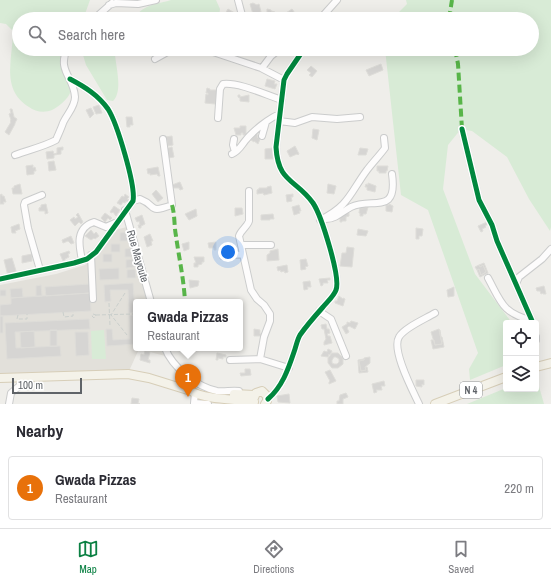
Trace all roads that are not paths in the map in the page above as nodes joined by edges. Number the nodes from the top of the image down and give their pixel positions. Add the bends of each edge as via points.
1 (117, 0) edge
2 (156, 0) edge
3 (238, 0) edge
4 (337, 0) edge
5 (109, 5) junction
6 (102, 12) edge
7 (241, 12) edge
8 (326, 12) edge
9 (64, 56) edge
10 (160, 56) edge
11 (225, 56) edge
12 (271, 56) edge
13 (300, 56) edge
14 (156, 59) dead end
15 (262, 68) junction
16 (70, 79) junction
17 (284, 80) junction
18 (282, 100) junction
19 (280, 117) junction
20 (360, 117) dead end
21 (218, 118) dead end
22 (266, 122) junction
23 (462, 129) dead end
24 (262, 136) dead end
25 (384, 138) dead end
26 (163, 139) dead end
27 (234, 139) dead end
28 (15, 155) dead end
29 (392, 174) dead end
30 (249, 191) dead end
31 (42, 195) dead end
32 (133, 201) junction
33 (126, 210) junction
34 (322, 219) junction
35 (117, 222) junction
36 (242, 245) junction
37 (271, 245) dead end
38 (551, 248) edge
39 (243, 254) junction
40 (91, 256) junction
41 (223, 256) dead end
42 (82, 260) junction
43 (40, 270) junction
44 (488, 278) dead end
45 (0, 279) edge
46 (516, 284) junction
47 (93, 299) dead end
48 (150, 299) edge
49 (319, 311) junction
50 (435, 313) dead end
51 (528, 320) edge
52 (531, 320) edge
53 (167, 351) edge
54 (346, 356) dead end
55 (260, 359) junction
56 (230, 360) dead end
57 (551, 363) edge
58 (539, 366) edge
59 (289, 368) junction
60 (30, 377) junction
61 (0, 378) edge
62 (503, 378) edge
63 (193, 392) junction
64 (253, 399) edge
65 (266, 400) edge
66 (228, 402) edge
67 (9, 404) edge
68 (194, 404) edge
69 (208, 404) edge
70 (419, 404) edge
71 (435, 404) edge

1 - 5 street
2 - 5 street via 138,4
3 - 7 street
4 - 8 street
5 - 6 street
9 - 16 street via 64,70
10 - 14 street
11 - 15 street
12 - 15 street
13 - 17 street
15 - 17 street
16 - 28 street via 75,97 56,140
16 - 32 street via 98,97 108,110 126,163
17 - 18 street
18 - 19 street
18 - 21 street via 244,87 222,84
19 - 20 street via 295,122 312,117
19 - 22 street via 274,116
19 - 34 street via 276,146 282,171 311,201
22 - 24 street
22 - 27 street via 234,153
23 - 46 street via 479,200
25 - 34 street via 385,148 347,201 338,210
26 - 32 street via 172,205 156,210 140,199
29 - 34 street via 394,184 386,200 378,204 357,205 335,217
30 - 36 street via 249,221 239,236
31 - 43 street via 28,200 24,205
32 - 33 street
33 - 35 street
33 - 48 street, Rue Mayoute
34 - 49 street via 337,286 334,295
35 - 40 street
35 - 42 street via 106,227 94,222 87,226 79,240
36 - 37 street
36 - 39 street
38 - 46 street via 542,259 519,277
39 - 41 street
39 - 55 street via 252,290 270,314
40 - 42 street
40 - 47 street
42 - 43 street
43 - 45 street
44 - 51 street via 507,310
46 - 52 street
49 - 54 street via 331,319
49 - 59 street via 300,335
50 - 70 street via 398,338 400,363
53 - 64 street via 177,369 209,389 241,391
55 - 56 street
55 - 59 street
57 - 58 main road
59 - 65 street via 280,386 271,391
60 - 61 main road
60 - 63 main road via 128,374
60 - 67 street via 11,393
62 - 71 main road, N 4
63 - 64 main road
63 - 66 main road
63 - 68 street
64 - 65 main road via 260,391
64 - 66 main road
68 - 69 street

